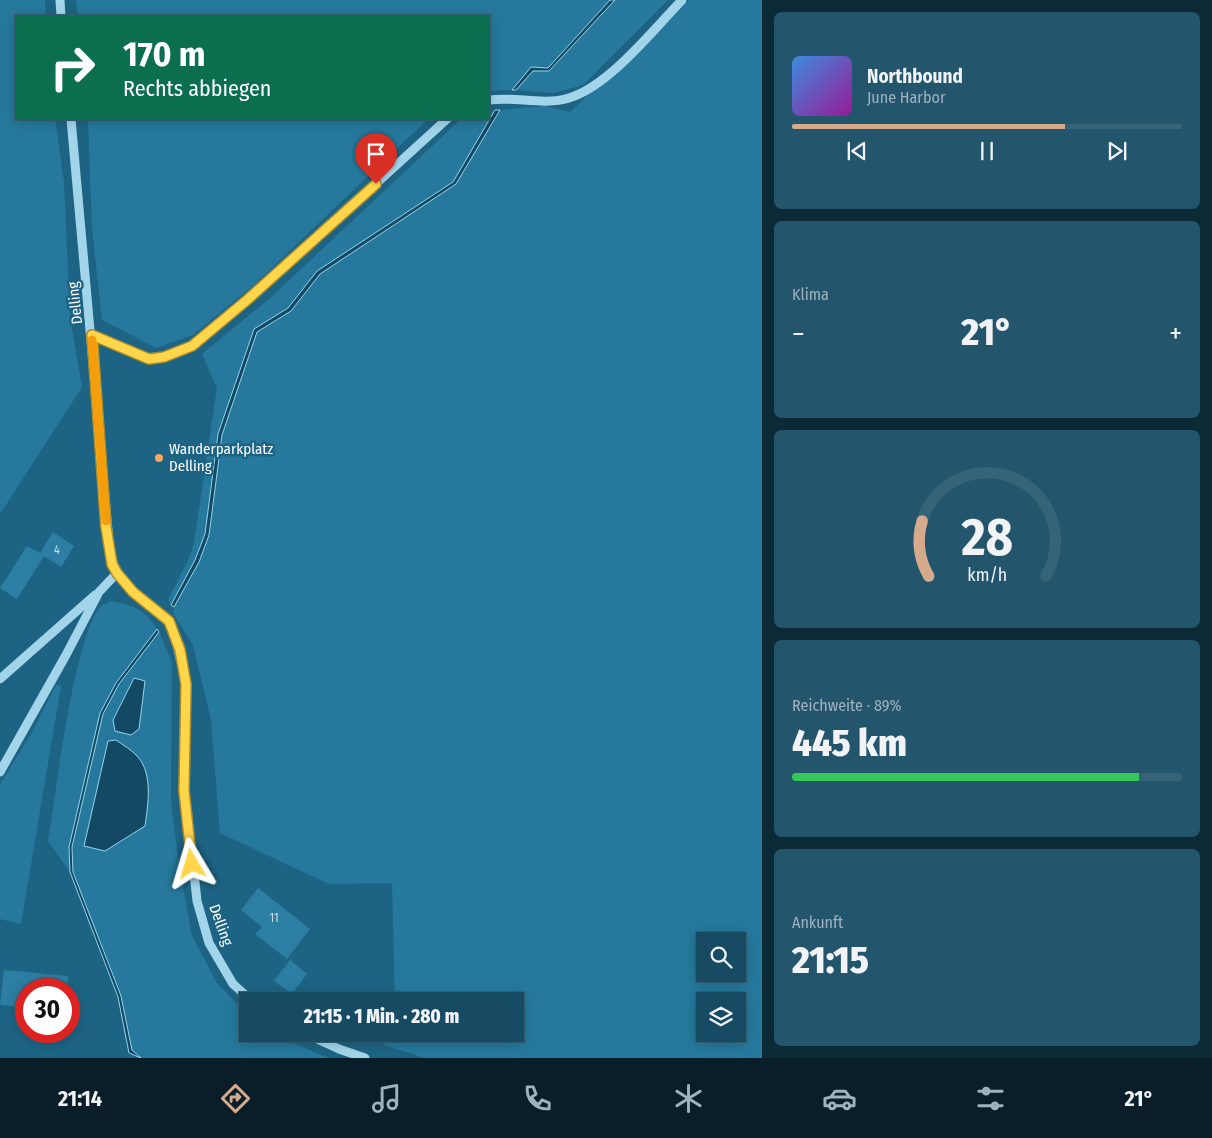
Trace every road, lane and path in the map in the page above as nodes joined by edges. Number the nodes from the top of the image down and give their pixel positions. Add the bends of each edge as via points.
1 (60, 0) edge
2 (682, 0) edge
3 (61, 15) edge
4 (490, 100) edge
5 (71, 120) edge
6 (446, 120) edge
7 (92, 335) junction
8 (117, 573) junction
9 (99, 592) junction
10 (0, 679) edge
11 (0, 772) edge
12 (242, 992) edge
13 (324, 1042) edge
14 (365, 1058) edge

1 - 3 street
2 - 4 street via 589,90 569,98 544,101
5 - 7 street, Delling
6 - 7 street via 192,346 149,359
7 - 8 street, Delling via 106,527
8 - 9 street
8 - 12 street, Delling via 133,592 169,621 175,636 186,684 184,791 197,901 209,942 233,984
9 - 10 street
9 - 11 street
13 - 14 street

